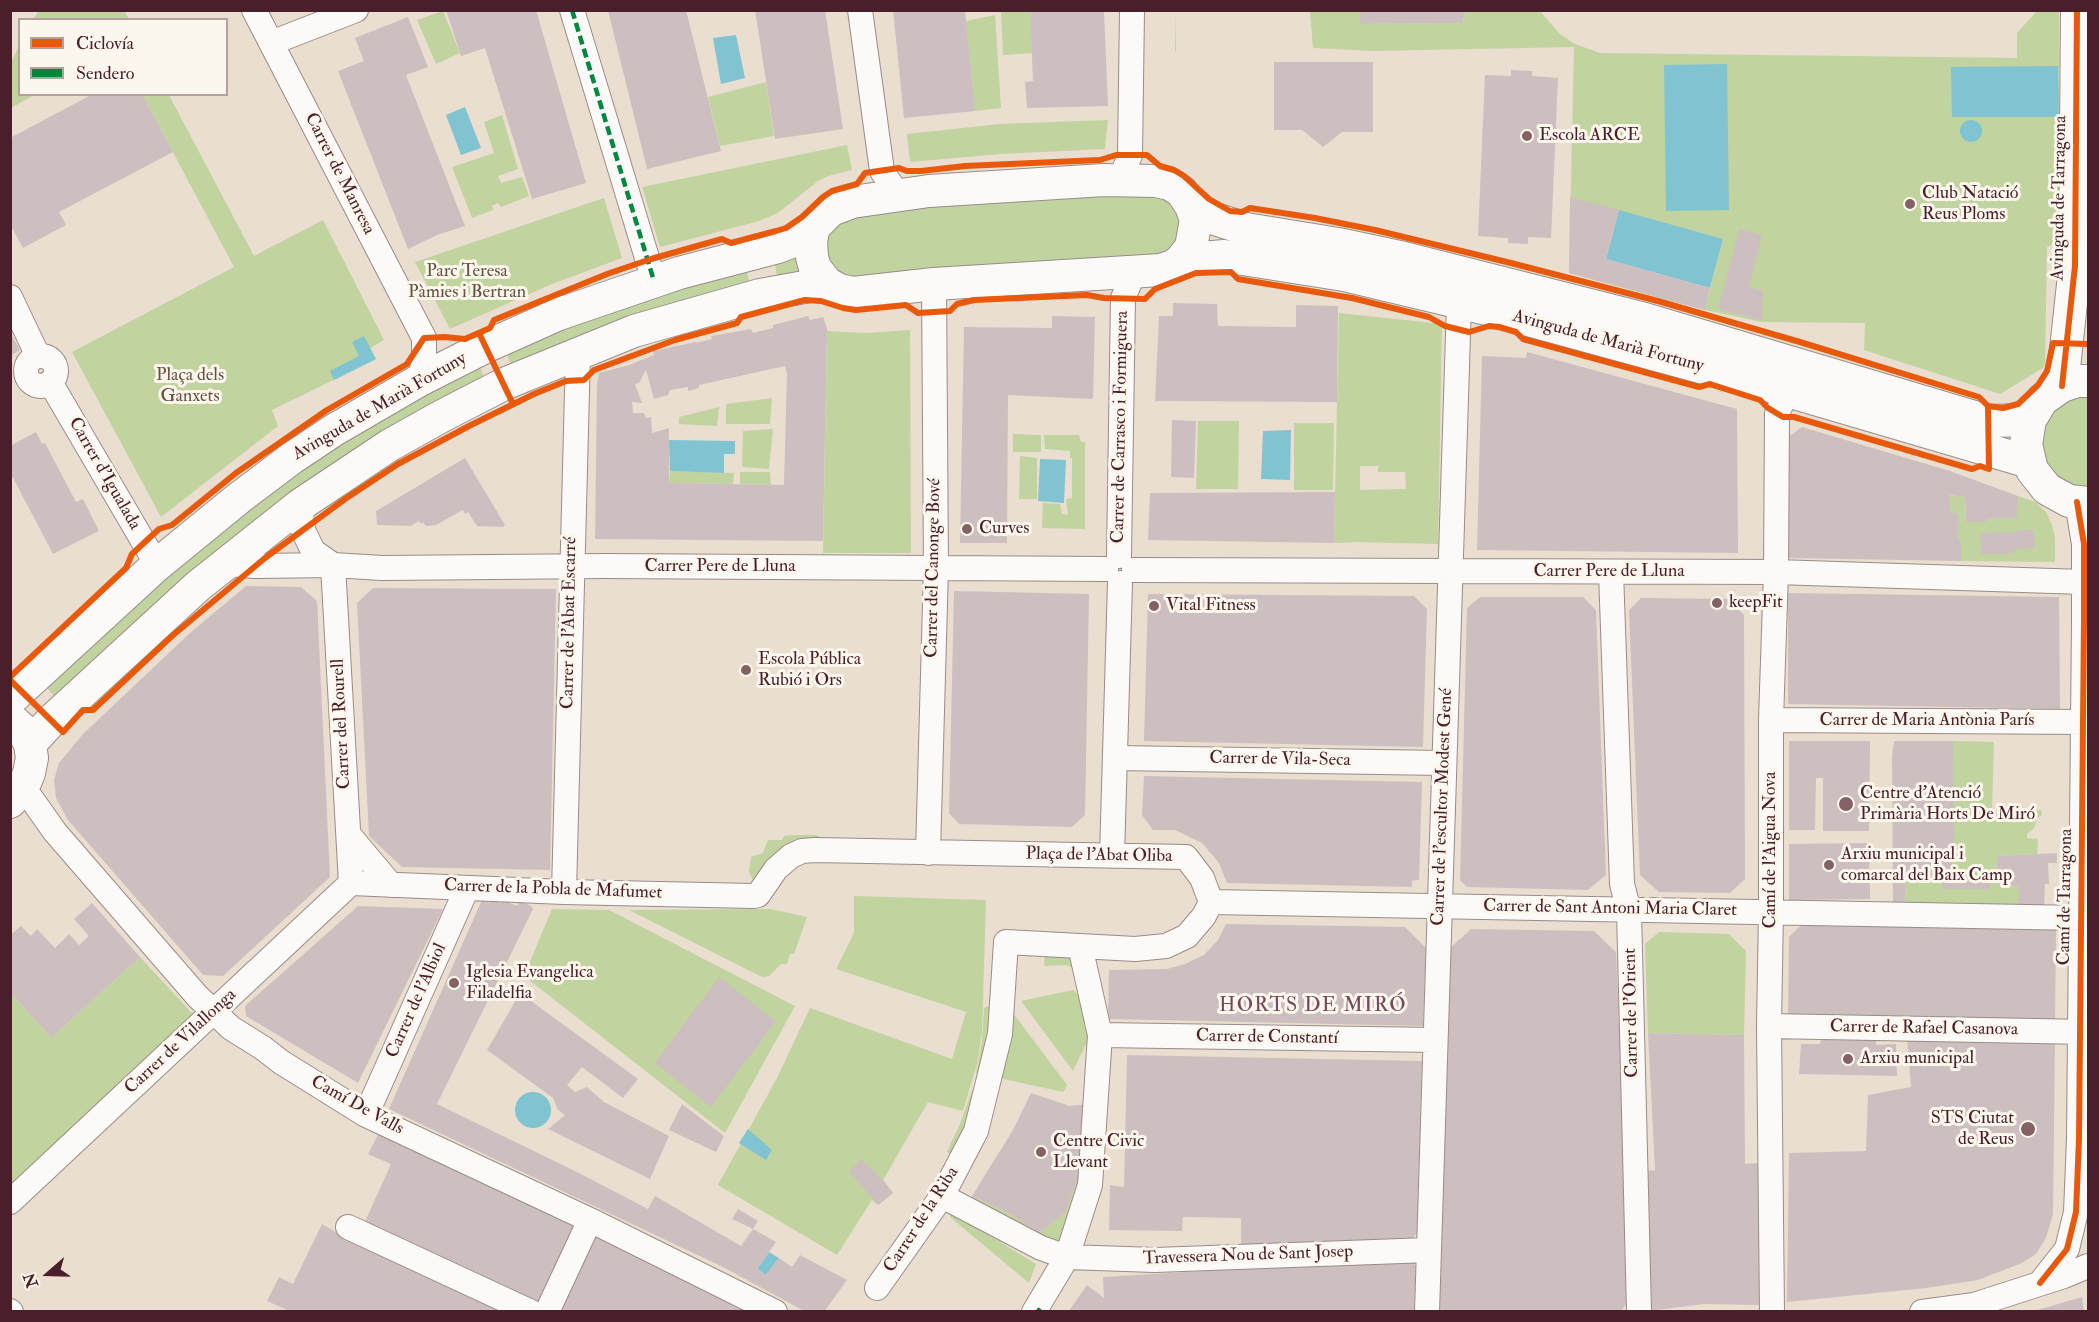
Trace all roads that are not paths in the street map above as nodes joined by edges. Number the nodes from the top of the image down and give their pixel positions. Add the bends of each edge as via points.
1 (254, 10) edge
2 (356, 10) edge
3 (572, 10) edge
4 (860, 10) edge
5 (1132, 10) edge
6 (2077, 10) edge
7 (271, 43) junction
8 (1132, 172) junction
9 (890, 183) junction
10 (1191, 206) junction
11 (814, 227) junction
12 (1181, 260) junction
13 (654, 281) junction
14 (1122, 282) junction
15 (827, 283) junction
16 (934, 284) junction
17 (10, 297) edge
18 (1459, 303) junction
19 (424, 338) junction
20 (472, 353) junction
21 (578, 353) junction
22 (420, 380) junction
23 (2075, 383) edge
24 (30, 384) edge
25 (1788, 391) junction
26 (2030, 420) junction
27 (2029, 462) junction
28 (2083, 503) edge
29 (300, 505) junction
30 (227, 564) junction
31 (157, 565) junction
32 (333, 565) junction
33 (571, 566) junction
34 (936, 568) junction
35 (1120, 570) junction
36 (1450, 571) junction
37 (1611, 572) junction
38 (1776, 573) junction
39 (2084, 582) junction
40 (10, 699) edge
41 (10, 718) edge
42 (1771, 720) junction
43 (2086, 721) edge
44 (30, 744) junction
45 (1115, 758) junction
46 (1444, 763) junction
47 (16, 796) edge
48 (349, 835) junction
49 (928, 853) junction
50 (1112, 856) junction
51 (351, 883) junction
52 (391, 885) junction
53 (467, 888) junction
54 (564, 892) junction
55 (754, 896) joint
56 (1211, 902) junction
57 (1440, 906) junction
58 (1629, 910) junction
59 (1771, 912) junction
60 (2081, 918) junction
61 (1080, 946) junction
62 (213, 1012) junction
63 (1769, 1026) junction
64 (2084, 1032) edge
65 (1100, 1035) junction
66 (1435, 1040) junction
67 (366, 1114) junction
68 (942, 1196) junction
69 (10, 1202) edge
70 (590, 1220) junction
71 (348, 1227) dead end
72 (1429, 1250) junction
73 (1067, 1257) junction
74 (2088, 1266) edge
75 (2064, 1276) junction
76 (2088, 1279) edge
77 (2040, 1283) junction
78 (877, 1288) dead end
79 (1974, 1308) edge
80 (531, 1311) edge
81 (547, 1311) edge
82 (775, 1311) edge
83 (1037, 1311) edge
84 (1427, 1311) edge
85 (1639, 1311) edge
86 (1772, 1311) edge
87 (1922, 1311) edge

1 - 7 street, Carrer de Manresa
2 - 7 street
3 - 13 street
4 - 9 street
5 - 8 street
6 - 23 main road, Avinguda de Tarragona
7 - 19 street, Carrer de Manresa
8 - 9 main road, Avinguda de Marià Fortuny via 941,190
8 - 10 main road, Avinguda de Marià Fortuny via 1170,184 1182,192
9 - 11 main road, Avinguda de Marià Fortuny via 866,199 831,210
10 - 12 main road via 1195,232 1191,247
10 - 26 main road via 1209,217 1246,229 1404,258 1634,316 1988,421
11 - 13 main road, Avinguda de Marià Fortuny via 778,247
11 - 15 main road via 812,257
12 - 14 main road, Avinguda de Marià Fortuny
12 - 18 main road, Avinguda de Marià Fortuny via 1224,256 1344,275
13 - 20 main road, Avinguda de Marià Fortuny via 559,314
14 - 16 main road, Avinguda de Marià Fortuny
14 - 35 street, Carrer de Carrasco i Formiguera
15 - 16 main road, Avinguda de Marià Fortuny via 853,293
15 - 21 main road via 760,295 634,331
16 - 34 street, Carrer del Canonge Bové
17 - 24 street via 38,356 27,365
18 - 25 main road, Avinguda de Marià Fortuny
18 - 36 street, Carrer de l'escultor Modest Gené
19 - 20 street via 446,349
19 - 22 street
20 - 22 main road, Avinguda de Marià Fortuny
21 - 29 main road via 442,416 361,463
21 - 33 street, Carrer de l'Abat Escarré
22 - 31 main road, Avinguda de Marià Fortuny via 292,458
23 - 26 main road via 2042,400
24 - 31 street, Carrer d'Igualada
25 - 27 main road, Avinguda de Marià Fortuny
25 - 38 street, Camí de l'Aigua Nova via 1776,413
26 - 27 main road via 2026,444
27 - 28 main road via 2048,489 2061,498
28 - 39 street, Camí de Tarragona
29 - 30 main road
29 - 32 street via 303,530 313,551
30 - 32 street, Carrer Pere de Lluna
30 - 44 main road via 150,628
31 - 40 main road, Avinguda de Marià Fortuny
32 - 33 street, Carrer Pere de Lluna
32 - 48 street, Carrer del Rourell
33 - 34 street, Carrer Pere de Lluna
33 - 54 street, Carrer de l'Abat Escarré
34 - 35 street, Carrer Pere de Lluna
34 - 49 street, Carrer del Canonge Bové
35 - 36 street, Carrer Pere de Lluna
35 - 45 street, Carrer de Carrasco i Formiguera
36 - 37 street, Carrer Pere de Lluna
36 - 46 street, Carrer de l'escultor Modest Gené
37 - 38 street, Carrer Pere de Lluna
37 - 58 street, Carrer de l'Orient via 1622,884
38 - 39 street, Carrer Pere de Lluna
38 - 42 street, Camí de l'Aigua Nova
39 - 43 street, Camí de Tarragona
41 - 44 main road
42 - 43 street, Carrer de Maria Antònia París
42 - 59 street, Camí de l'Aigua Nova
43 - 60 street, Camí de Tarragona
44 - 47 main road via 29,773
45 - 46 street, Carrer de Vila-Seca
45 - 50 street, Carrer de Carrasco i Formiguera
46 - 57 street, Carrer de l'escultor Modest Gené
47 - 62 street, Camí De Valls via 30,798 55,832
48 - 51 street, Carrer del Rourell
48 - 52 street
49 - 50 street, Plaça de l'Abat Oliba
49 - 55 street, Plaça de l'Abat Oliba via 802,851 776,869
50 - 56 street, Plaça de l'Abat Oliba via 1186,857 1202,878
51 - 52 street, Carrer de la Pobla de Mafumet
51 - 62 street, Carrer de Vilallonga
52 - 53 street, Carrer de la Pobla de Mafumet
53 - 54 street, Carrer de la Pobla de Mafumet
53 - 67 street, Carrer de l'Albiol
54 - 55 street, Carrer de la Pobla de Mafumet
56 - 57 street, Carrer de Sant Antoni Maria Claret
56 - 61 street via 1187,936 1166,946
57 - 58 street, Carrer de Sant Antoni Maria Claret
57 - 66 street, Carrer de l'escultor Modest Gené
58 - 59 street, Carrer de Sant Antoni Maria Claret
58 - 85 street, Carrer de l'Orient
59 - 60 street, Carrer de Sant Antoni Maria Claret
59 - 63 street, Camí de l'Aigua Nova
60 - 64 street, Camí de Tarragona
61 - 65 street
61 - 68 street, Carrer de la Riba via 1006,942 1000,1034 976,1131
62 - 67 street, Camí De Valls via 281,1062
62 - 69 street, Carrer de Vilallonga
63 - 64 street, Carrer de Rafael Casanova
63 - 86 street, Camí de l'Aigua Nova
64 - 77 street, Camí de Tarragona via 2076,1212 2067,1250
65 - 66 street, Carrer de Constantí
65 - 73 street via 1090,1185
66 - 72 street, Carrer de l'escultor Modest Gené
67 - 70 street, Camí De Valls
68 - 73 street, Travessera Nou de Sant Josep via 1041,1248
68 - 78 street, Carrer de la Riba
70 - 81 street
70 - 82 street, Camí De Valls
71 - 80 street
72 - 73 street, Travessera Nou de Sant Josep via 1155,1260
72 - 84 street, Carrer de l'escultor Modest Gené
73 - 83 street
74 - 75 street
75 - 76 street
75 - 77 street
77 - 79 street
79 - 87 street

